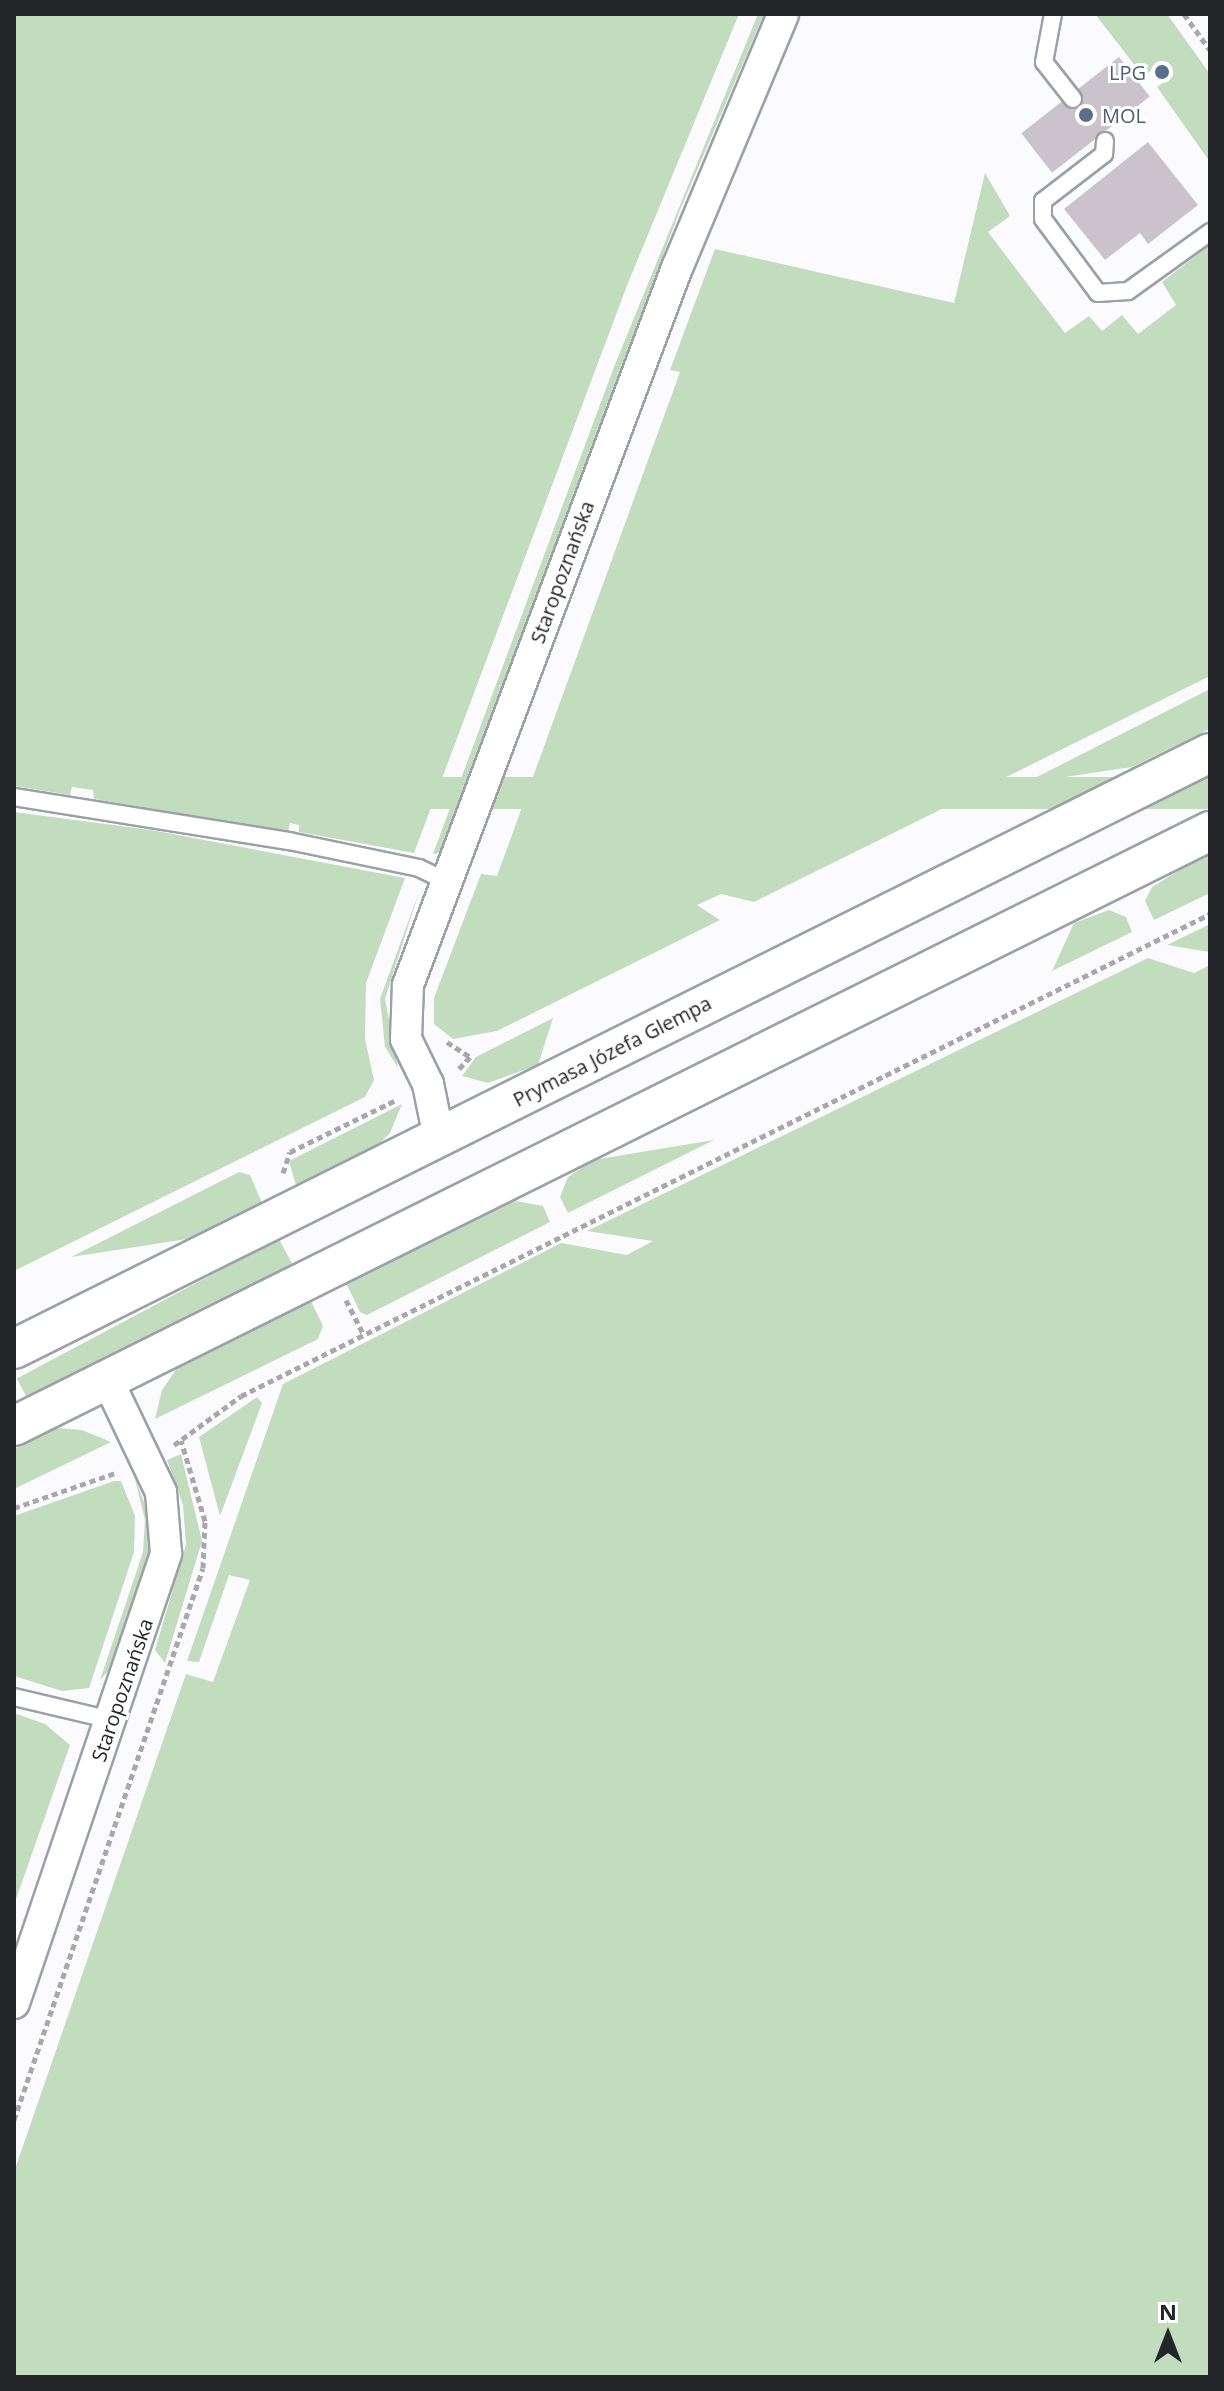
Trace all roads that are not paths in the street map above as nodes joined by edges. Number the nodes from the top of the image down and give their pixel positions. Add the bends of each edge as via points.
1 (783, 14) edge
2 (1053, 14) edge
3 (1073, 99) dead end
4 (1105, 141) dead end
5 (1210, 232) edge
6 (1210, 753) edge
7 (14, 797) edge
8 (1210, 831) edge
9 (446, 881) junction
10 (439, 1138) junction
11 (14, 1349) edge
12 (107, 1379) junction
13 (14, 1426) edge
14 (14, 1697) edge
15 (111, 1720) junction
16 (14, 2003) edge

1 - 9 street, Staropoznańska via 682,254
2 - 3 lane via 1044,62
4 - 5 lane via 1104,154 1043,201 1043,219 1098,293 1128,291
6 - 10 street, Prymasa Józefa Glempa
7 - 9 lane via 289,841 419,868
8 - 12 street
9 - 10 street, Staropoznańska via 403,1016
10 - 11 street, Prymasa Józefa Glempa
12 - 13 street
12 - 15 street, Staropoznańska via 147,1460 167,1518 166,1553
14 - 15 lane
15 - 16 street, Staropoznańska

